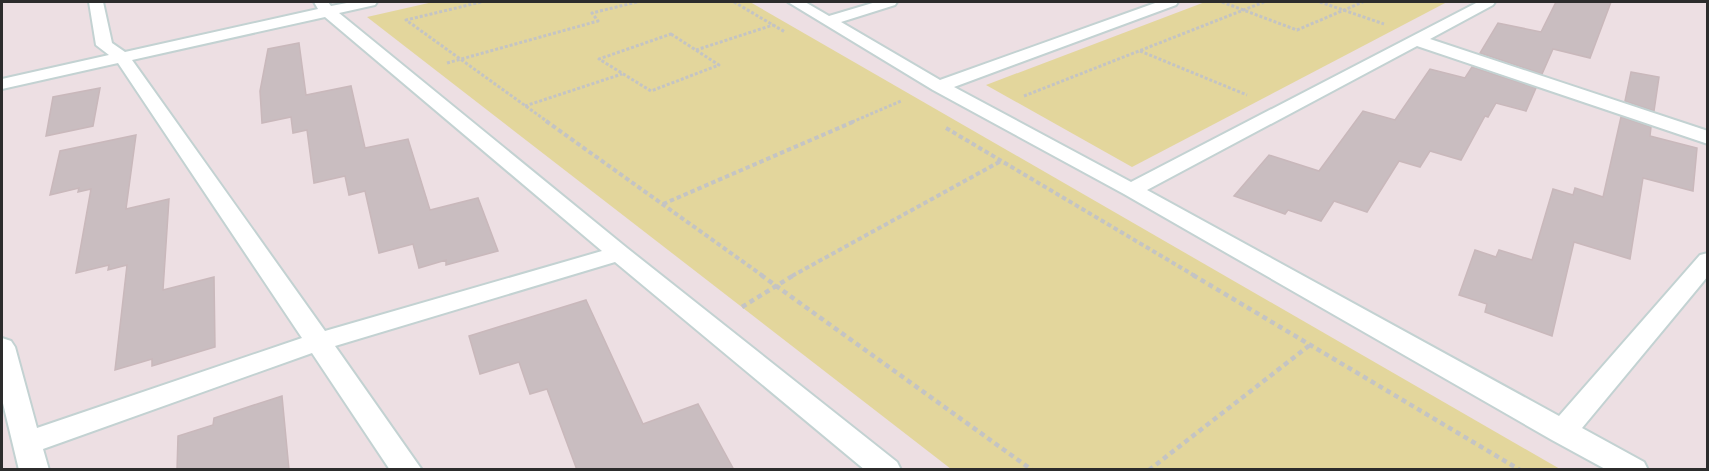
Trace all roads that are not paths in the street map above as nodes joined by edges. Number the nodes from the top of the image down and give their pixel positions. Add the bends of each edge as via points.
1 (96, 2) edge
2 (370, 2) edge
3 (795, 2) edge
4 (890, 2) edge
5 (1172, 2) edge
6 (1488, 2) edge
7 (324, 6) edge
8 (828, 21) junction
9 (1419, 38) junction
10 (121, 56) junction
11 (2, 84) edge
12 (939, 86) junction
13 (1707, 138) edge
14 (1131, 190) junction
15 (619, 253) junction
16 (1707, 260) edge
17 (317, 342) junction
18 (2, 347) edge
19 (1563, 432) junction
20 (31, 456) edge
21 (407, 470) edge
22 (886, 470) edge
23 (1633, 470) edge

1 - 10 lane via 104,45
2 - 7 lane
3 - 8 lane
4 - 8 lane
5 - 12 lane
6 - 9 lane
7 - 10 lane
7 - 15 lane
8 - 12 lane
9 - 13 lane
9 - 14 lane
10 - 11 lane
10 - 17 lane
12 - 14 lane
14 - 19 lane
15 - 17 lane
15 - 22 lane
16 - 19 lane
17 - 20 lane
17 - 21 lane
18 - 20 lane
19 - 23 lane

